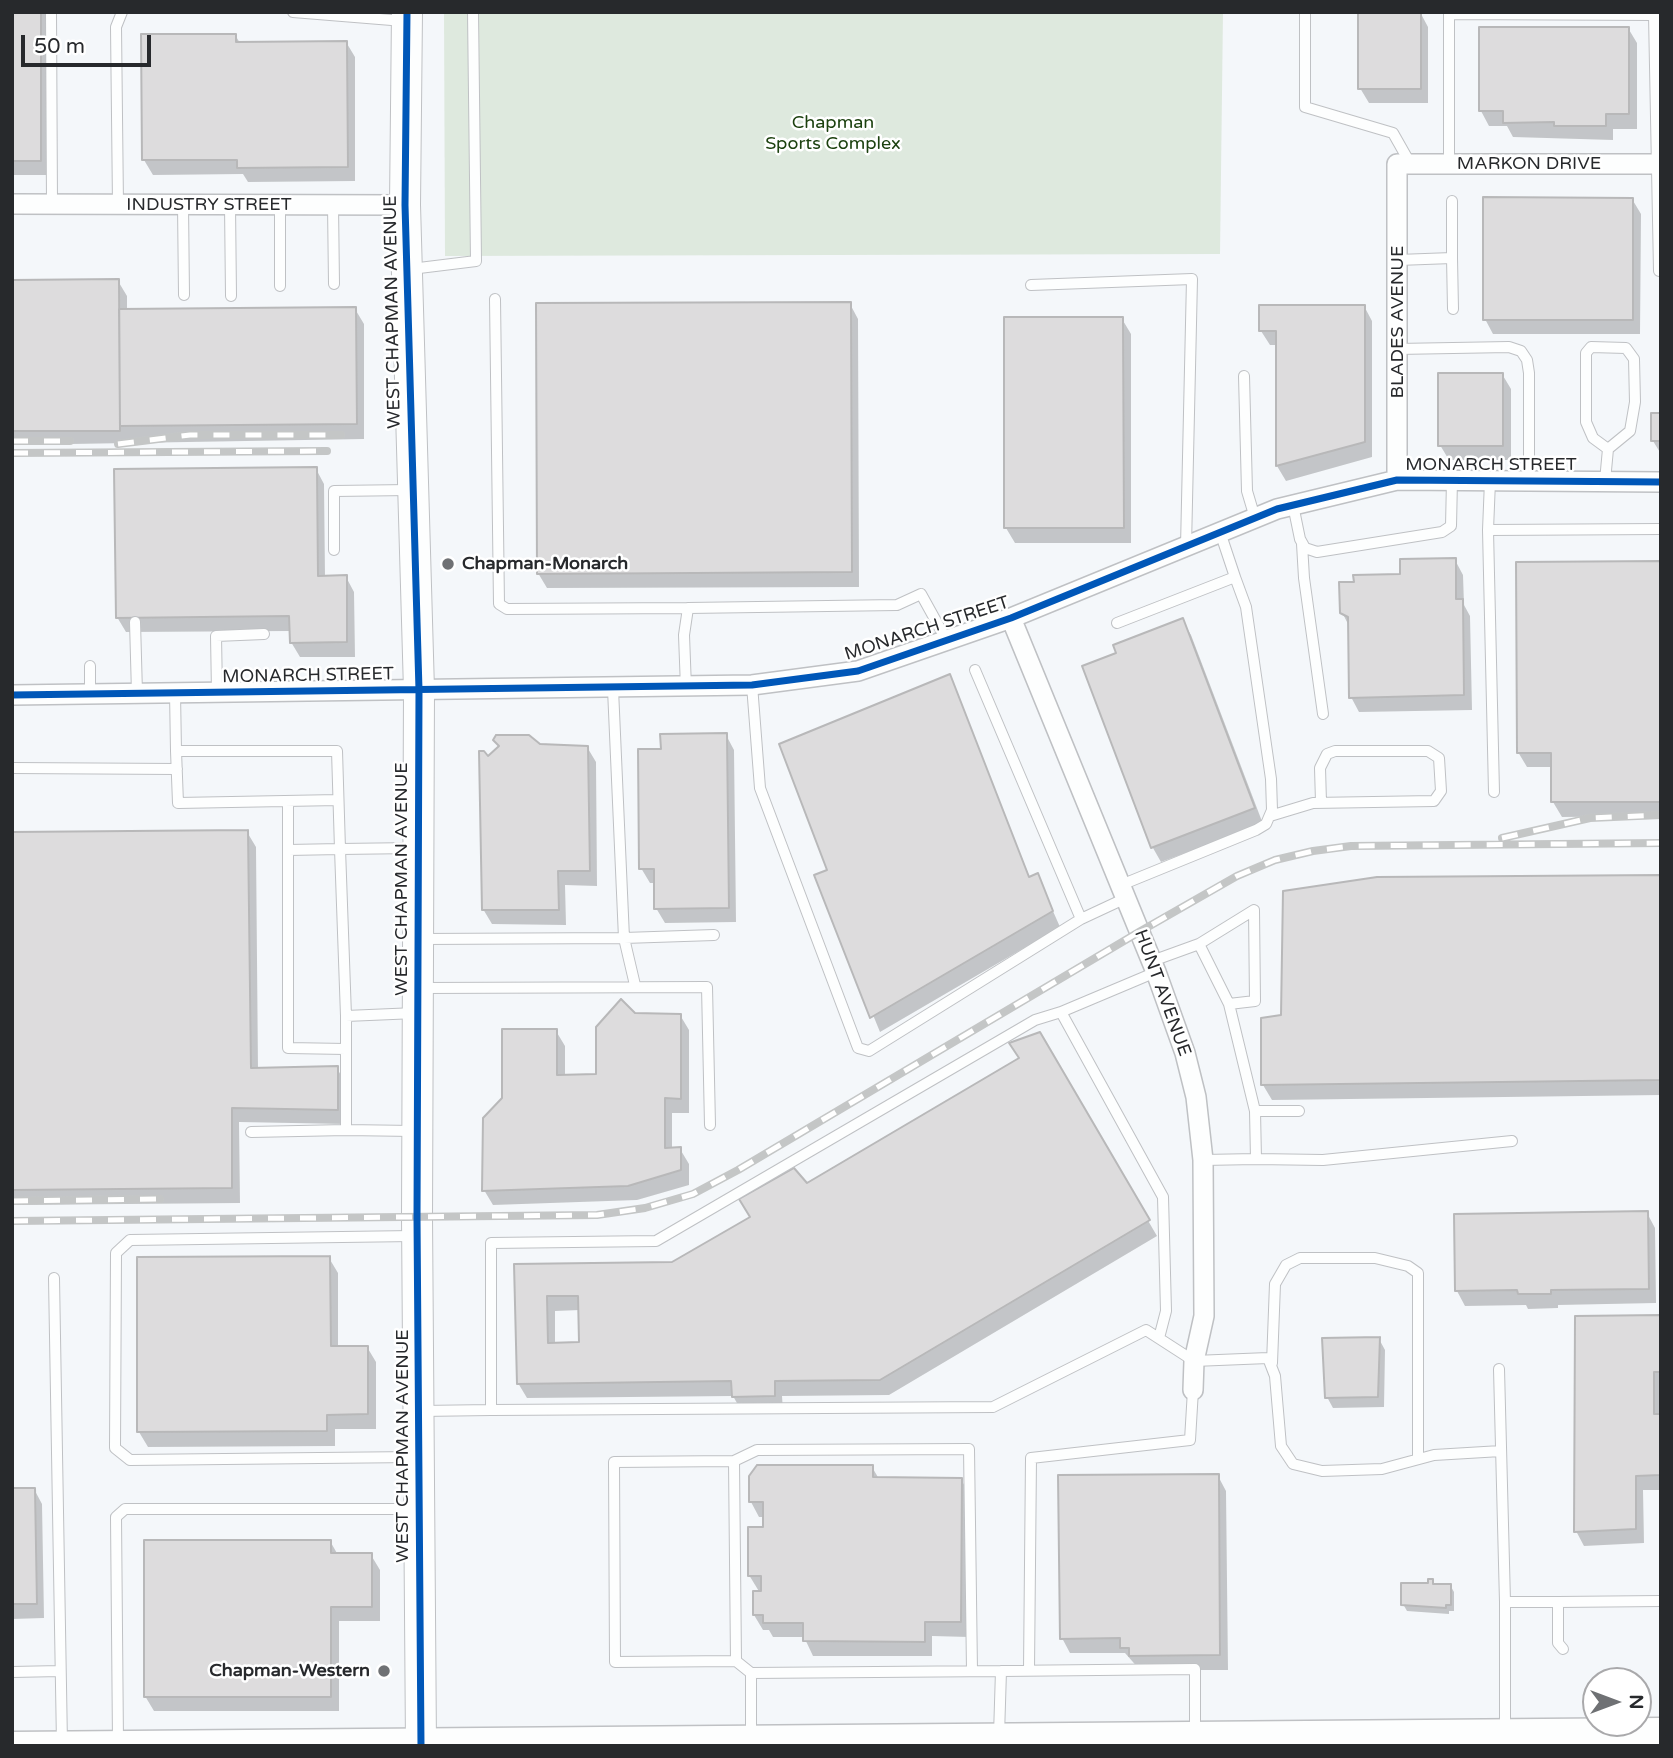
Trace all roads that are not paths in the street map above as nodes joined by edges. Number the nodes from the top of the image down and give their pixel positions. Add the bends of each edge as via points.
1 (51, 12) edge
2 (122, 12) edge
3 (293, 12) edge
4 (473, 12) edge
5 (1305, 12) edge
6 (407, 17) edge
7 (1403, 164) junction
8 (1448, 164) junction
9 (1659, 164) edge
10 (1452, 201) dead end
11 (12, 204) edge
12 (52, 204) junction
13 (118, 205) junction
14 (183, 205) junction
15 (230, 205) junction
16 (280, 205) junction
17 (333, 205) junction
18 (405, 205) junction
19 (1452, 258) junction
20 (1398, 260) junction
21 (407, 269) junction
22 (1659, 271) edge
23 (334, 284) dead end
24 (1031, 285) dead end
25 (280, 286) dead end
26 (184, 295) dead end
27 (231, 296) dead end
28 (495, 299) dead end
29 (1452, 309) dead end
30 (1397, 349) junction
31 (1244, 376) dead end
32 (1608, 449) junction
33 (1397, 480) junction
34 (1452, 480) junction
35 (1490, 481) junction
36 (1529, 481) junction
37 (1605, 481) junction
38 (1661, 482) edge
39 (413, 490) junction
40 (1293, 505) junction
41 (1255, 518) junction
42 (1661, 529) edge
43 (1488, 530) junction
44 (1220, 532) junction
45 (1302, 543) junction
46 (1186, 546) junction
47 (334, 550) dead end
48 (1235, 577) junction
49 (688, 608) junction
50 (1011, 618) junction
51 (135, 622) dead end
52 (1117, 623) dead end
53 (264, 634) dead end
54 (947, 641) junction
55 (90, 666) dead end
56 (975, 670) dead end
57 (752, 685) junction
58 (613, 689) junction
59 (686, 689) junction
60 (419, 690) junction
61 (217, 692) junction
62 (175, 693) junction
63 (90, 694) junction
64 (137, 694) junction
65 (12, 695) edge
66 (1323, 714) dead end
67 (176, 751) junction
68 (12, 768) edge
69 (177, 769) junction
70 (1494, 792) dead end
71 (338, 800) junction
72 (288, 801) junction
73 (1321, 802) junction
74 (1270, 816) junction
75 (418, 848) junction
76 (340, 849) junction
77 (288, 850) junction
78 (1123, 891) junction
79 (1081, 919) junction
80 (714, 935) dead end
81 (624, 938) junction
82 (418, 939) junction
83 (1199, 944) junction
84 (1154, 967) junction
85 (635, 985) junction
86 (418, 1001) junction
87 (1229, 1004) junction
88 (1061, 1012) junction
89 (346, 1016) junction
90 (346, 1049) junction
91 (1255, 1111) junction
92 (1299, 1111) dead end
93 (710, 1125) dead end
94 (346, 1130) junction
95 (417, 1131) junction
96 (251, 1132) dead end
97 (1512, 1141) dead end
98 (1256, 1159) junction
99 (1203, 1160) junction
100 (417, 1236) junction
101 (54, 1278) dead end
102 (1159, 1338) junction
103 (1194, 1361) junction
104 (1272, 1363) junction
105 (1499, 1370) dead end
106 (1193, 1390) joint
107 (491, 1410) junction
108 (418, 1411) junction
109 (1501, 1451) junction
110 (419, 1457) junction
111 (1418, 1459) junction
112 (734, 1461) junction
113 (419, 1509) junction
114 (1661, 1601) edge
115 (1505, 1602) junction
116 (1558, 1602) junction
117 (1563, 1649) dead end
118 (736, 1661) junction
119 (1029, 1670) junction
120 (60, 1671) junction
121 (972, 1671) junction
122 (1000, 1671) junction
123 (12, 1672) edge
124 (751, 1673) junction
125 (1505, 1731) junction
126 (1661, 1731) edge
127 (1195, 1734) junction
128 (988, 1739) edge
129 (1324, 1739) edge
130 (1369, 1739) edge
131 (1457, 1739) edge
132 (1601, 1739) edge
133 (1058, 1740) edge
134 (1096, 1740) edge
135 (1228, 1740) edge
136 (763, 1741) edge
137 (948, 1741) edge
138 (824, 1742) edge
139 (659, 1743) edge
140 (689, 1743) edge
141 (421, 1744) edge
142 (527, 1744) edge
143 (12, 1745) edge
144 (62, 1745) edge
145 (135, 1745) edge

1 - 12 lane
2 - 13 lane via 116,27
3 - 6 lane
4 - 21 lane via 476,261
5 - 7 lane via 1305,107 1392,133
6 - 18 main road, WEST CHAPMAN AVENUE
7 - 8 street, MARKON DRIVE
7 - 20 street, BLADES AVENUE
8 - 9 street, MARKON DRIVE
8 - 9 lane via 1449,14 1654,15
9 - 22 lane
10 - 19 lane
11 - 12 street, INDUSTRY STREET
12 - 13 street, INDUSTRY STREET
13 - 14 street, INDUSTRY STREET
14 - 15 street, INDUSTRY STREET
14 - 26 lane
15 - 16 street, INDUSTRY STREET
15 - 27 lane
16 - 17 street, INDUSTRY STREET
16 - 25 lane
17 - 18 street, INDUSTRY STREET
17 - 23 lane
18 - 21 main road, WEST CHAPMAN AVENUE
19 - 20 lane
19 - 29 lane
20 - 30 street, BLADES AVENUE
21 - 39 main road, WEST CHAPMAN AVENUE
24 - 46 lane via 1192,279
28 - 49 lane via 499,604 507,609
30 - 33 street, BLADES AVENUE
30 - 36 lane via 1509,347 1521,351 1529,373
31 - 41 lane via 1247,491
32 - 32 lane via 1630,431 1634,359 1626,348 1591,347 1586,353 1586,422 1593,438
32 - 37 lane
33 - 34 street, MONARCH STREET
33 - 40 street, MONARCH STREET
34 - 35 street, MONARCH STREET
34 - 45 lane via 1451,526 1442,532 1317,552
35 - 36 street, MONARCH STREET
35 - 43 lane
36 - 37 street, MONARCH STREET
37 - 38 street, MONARCH STREET
39 - 47 lane via 334,491
39 - 60 main road, WEST CHAPMAN AVENUE
40 - 41 street, MONARCH STREET
40 - 45 lane
41 - 44 street, MONARCH STREET
42 - 43 lane
43 - 70 lane
44 - 46 street, MONARCH STREET
44 - 48 lane
45 - 66 lane
46 - 50 street, MONARCH STREET
48 - 52 lane
48 - 74 lane via 1248,621 1271,779
49 - 54 lane via 897,605 921,594
49 - 59 lane
50 - 54 street, MONARCH STREET
50 - 78 street, HUNT AVENUE
51 - 64 lane
53 - 61 lane via 216,636
54 - 57 street, MONARCH STREET via 858,671
55 - 63 lane
56 - 79 lane
57 - 59 street, MONARCH STREET
57 - 79 lane via 760,788 858,1048 869,1051
58 - 59 street, MONARCH STREET
58 - 60 street, MONARCH STREET
58 - 81 lane
60 - 61 street, MONARCH STREET
60 - 75 main road, WEST CHAPMAN AVENUE
61 - 62 street, MONARCH STREET
62 - 64 street, MONARCH STREET
62 - 67 lane
63 - 64 street, MONARCH STREET
63 - 65 street, MONARCH STREET
67 - 69 lane
67 - 71 lane via 337,751
68 - 69 lane
69 - 72 lane via 178,803
71 - 72 lane
71 - 76 lane
72 - 77 lane
73 - 73 lane via 1434,801 1441,791 1439,758 1428,751 1327,754 1320,768
73 - 74 lane
74 - 78 lane via 1256,830
75 - 76 lane
75 - 82 main road, WEST CHAPMAN AVENUE
76 - 77 lane
76 - 89 lane
77 - 90 lane via 288,1048
78 - 79 lane
78 - 84 street, HUNT AVENUE
80 - 81 lane
81 - 82 lane
81 - 85 lane
82 - 86 main road, WEST CHAPMAN AVENUE
83 - 84 lane
83 - 87 lane
83 - 87 lane via 1254,910 1255,1001
84 - 88 lane
84 - 99 street, HUNT AVENUE via 1185,1053 1196,1097
85 - 86 lane
85 - 93 lane via 707,987
86 - 89 lane
86 - 95 main road, WEST CHAPMAN AVENUE
87 - 91 lane
88 - 102 lane via 1163,1197 1166,1311
88 - 107 lane via 1035,1020 656,1241 491,1243
89 - 90 lane
90 - 94 lane
91 - 92 lane
91 - 98 lane
94 - 95 lane
94 - 96 lane
95 - 100 main road, WEST CHAPMAN AVENUE
97 - 98 lane via 1323,1160
98 - 99 lane
99 - 103 street, HUNT AVENUE via 1204,1315
100 - 108 main road, WEST CHAPMAN AVENUE
100 - 110 lane via 130,1240 116,1253 115,1448 130,1460
101 - 120 lane
102 - 103 lane
102 - 107 lane via 1146,1330 993,1407
103 - 104 lane via 1265,1357
103 - 106 street, HUNT AVENUE
104 - 111 lane via 1280,1446 1293,1464 1322,1471 1370,1469
104 - 111 lane via 1275,1284 1286,1265 1300,1258 1375,1258 1408,1266 1418,1273
105 - 109 lane
106 - 119 lane via 1190,1440 1031,1458
107 - 108 lane
108 - 110 main road, WEST CHAPMAN AVENUE
109 - 111 lane
109 - 115 lane
110 - 113 main road, WEST CHAPMAN AVENUE
112 - 118 lane
112 - 118 lane via 614,1462 615,1662
112 - 121 lane via 757,1450 969,1449
113 - 141 main road, WEST CHAPMAN AVENUE
113 - 145 lane via 125,1508 116,1517
114 - 116 lane
115 - 116 lane
115 - 125 lane
116 - 117 lane via 1558,1643
118 - 124 lane
119 - 122 lane
119 - 127 lane via 1195,1669
120 - 123 lane
120 - 144 lane
121 - 122 lane
121 - 124 lane
122 - 128 lane
124 - 136 lane
125 - 131 street
125 - 132 street
126 - 132 street
127 - 134 street
127 - 135 street
128 - 133 street
128 - 137 street
129 - 130 street
129 - 135 street
130 - 131 street
133 - 134 street
136 - 138 street
136 - 140 street
137 - 138 street
139 - 140 street
139 - 142 street
141 - 142 street
141 - 145 street
143 - 144 street
144 - 145 street

